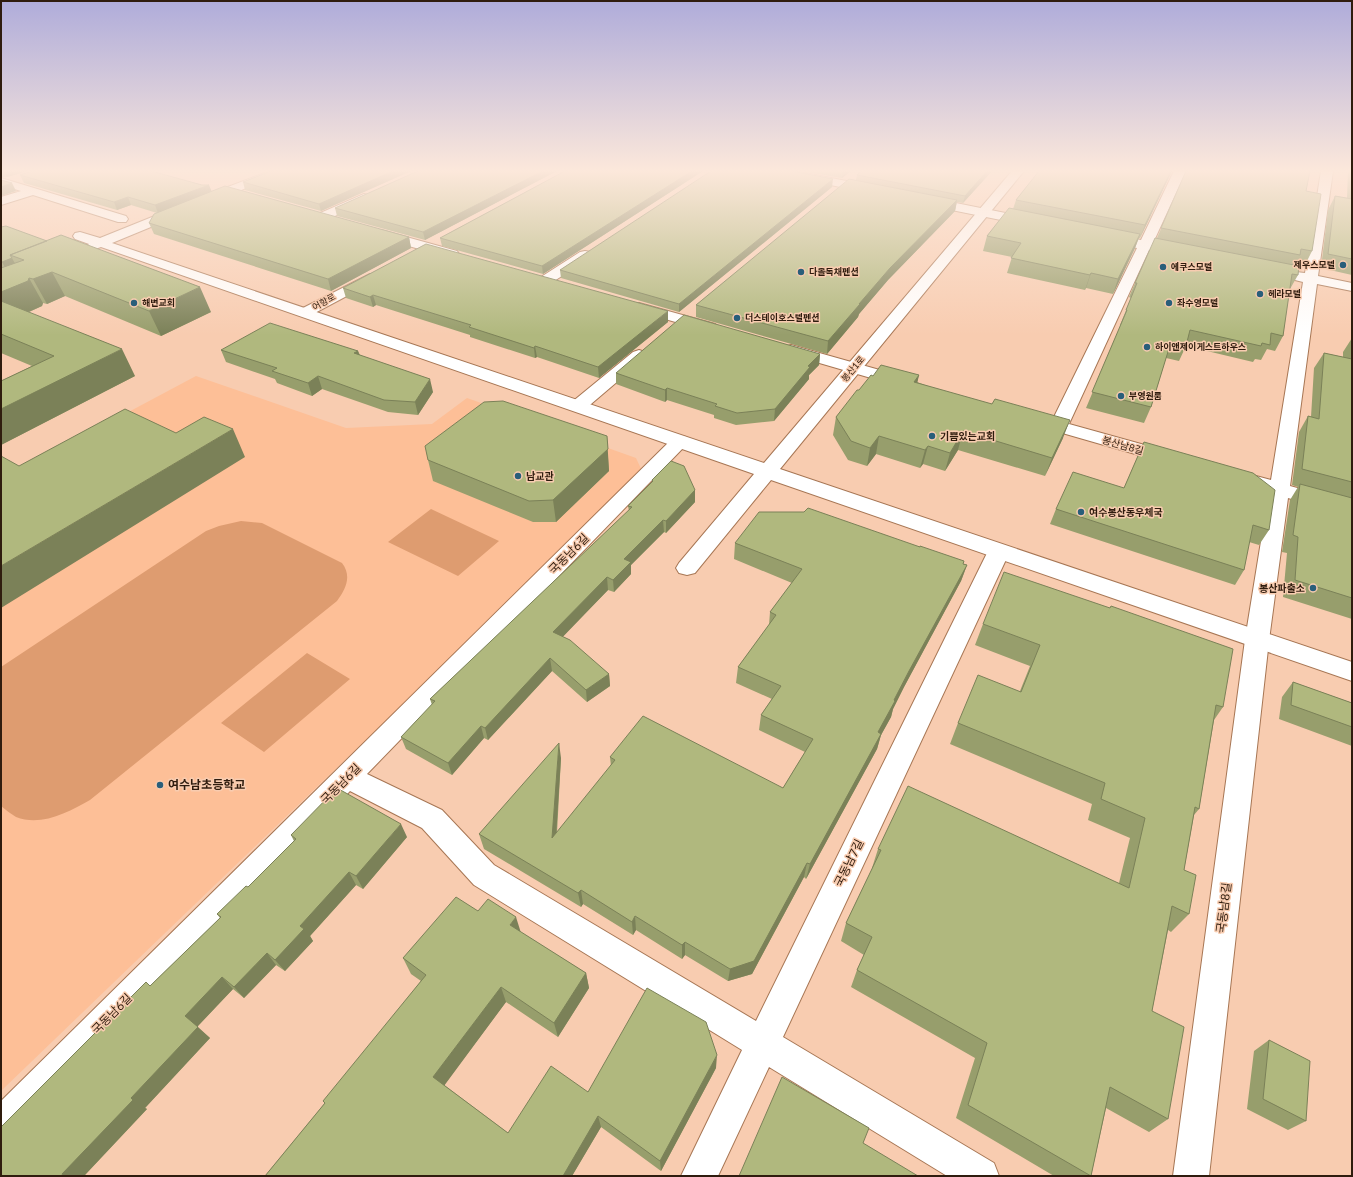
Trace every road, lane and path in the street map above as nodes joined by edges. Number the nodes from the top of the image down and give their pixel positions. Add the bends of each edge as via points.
1 (110, 226) edge
2 (128, 226) edge
3 (972, 226) edge
4 (1153, 226) edge
5 (1319, 226) edge
6 (367, 230) edge
7 (1098, 236) edge
8 (88, 238) junction
9 (441, 239) edge
10 (1144, 245) junction
11 (427, 247) junction
12 (592, 250) edge
13 (1190, 254) edge
14 (464, 257) edge
15 (407, 258) edge
16 (380, 272) edge
17 (1281, 273) edge
18 (531, 276) edge
19 (1311, 279) junction
20 (546, 280) junction
21 (561, 285) edge
22 (1352, 287) edge
23 (629, 304) edge
24 (306, 312) junction
25 (720, 330) edge
26 (652, 345) edge
27 (779, 347) edge
28 (854, 368) junction
29 (914, 385) edge
30 (578, 406) junction
31 (1021, 416) edge
32 (1059, 426) junction
33 (680, 442) junction
34 (1188, 463) edge
35 (768, 472) junction
36 (1226, 474) edge
37 (1280, 489) junction
38 (1352, 510) edge
39 (998, 551) junction
40 (687, 568) dead end
41 (1257, 640) junction
42 (1352, 672) edge
43 (348, 777) junction
44 (763, 1043) junction
45 (1, 1126) edge
46 (699, 1176) edge
47 (981, 1176) edge
48 (1191, 1176) edge

1 - 8 street
2 - 8 street
3 - 28 street, 봉산1로
4 - 10 street
5 - 19 street
6 - 11 street
7 - 10 street
8 - 24 street
9 - 11 street
10 - 13 street
10 - 32 street
11 - 14 street
11 - 15 street
12 - 20 street
16 - 24 street, 어항로
17 - 19 street
18 - 20 street
19 - 22 street
19 - 37 street
20 - 21 street
23 - 25 street
24 - 30 street
26 - 30 street
27 - 28 street
28 - 29 street
28 - 35 street, 봉산1로
30 - 33 street
31 - 32 street, 봉산남8길
32 - 34 street, 봉산남8길
33 - 35 street
33 - 43 street, 국동남6길
35 - 39 street
35 - 40 street, 봉산1로
36 - 37 street
37 - 38 street
37 - 41 street, 국동남8길
39 - 41 street
39 - 44 street, 국동남7길
41 - 42 street
41 - 48 street, 국동남8길
43 - 44 street via 432,819 484,875
43 - 45 street, 국동남6길
44 - 46 street, 국동남7길
44 - 47 street

